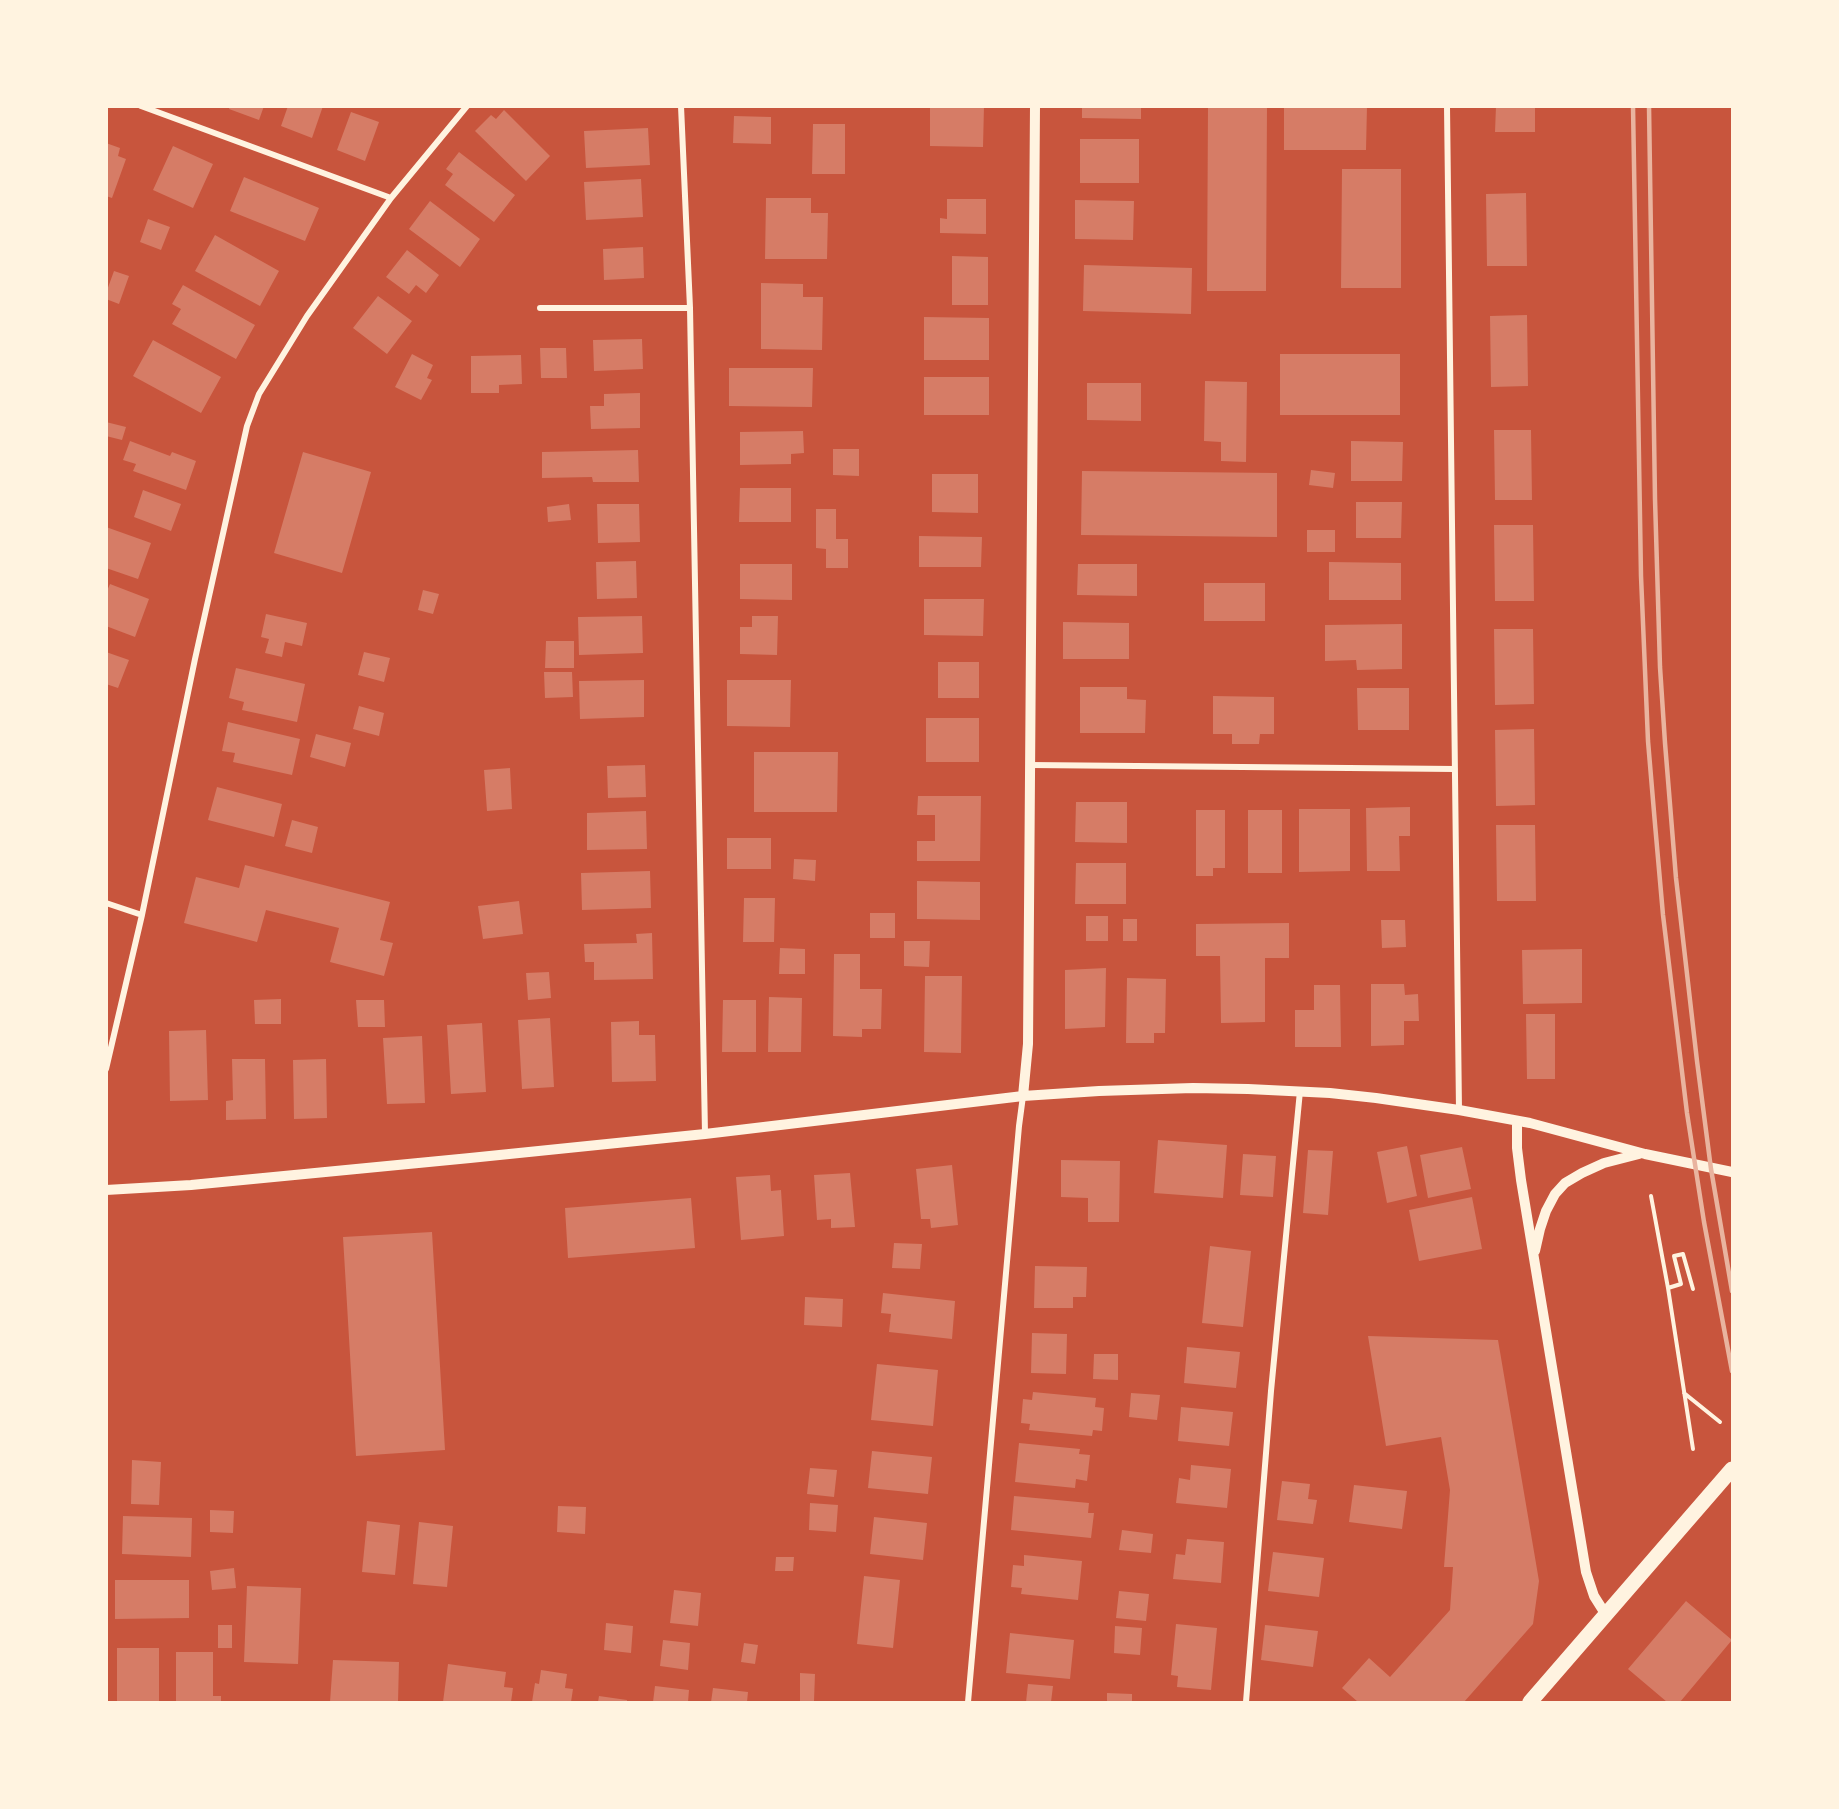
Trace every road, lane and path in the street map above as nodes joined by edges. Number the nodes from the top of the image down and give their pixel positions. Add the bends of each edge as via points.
1 (141, 106) edge
2 (467, 106) edge
3 (681, 106) edge
4 (1035, 106) edge
5 (1447, 106) edge
6 (391, 198) junction
7 (540, 308) dead end
8 (690, 309) junction
9 (1030, 765) junction
10 (1455, 769) junction
11 (106, 903) edge
12 (142, 915) junction
13 (106, 1069) edge
14 (1300, 1091) junction
15 (1023, 1096) junction
16 (1459, 1110) junction
17 (1517, 1121) junction
18 (705, 1134) junction
19 (1645, 1154) junction
20 (1732, 1172) edge
21 (106, 1190) edge
22 (1651, 1196) dead end
23 (1534, 1260) junction
24 (1668, 1288) junction
25 (1693, 1289) dead end
26 (1684, 1393) junction
27 (1720, 1422) dead end
28 (1693, 1449) dead end
29 (1732, 1469) edge
30 (1606, 1615) junction
31 (968, 1702) edge
32 (1246, 1702) edge
33 (1530, 1702) edge

1 - 6 street
2 - 6 street
3 - 8 street
4 - 9 street
5 - 10 street
6 - 12 street via 307,316 259,394 248,426 195,659
7 - 8 street
8 - 18 street
9 - 10 street
9 - 15 street via 1028,1044
10 - 16 street
11 - 12 street
12 - 13 street
14 - 15 street via 1184,1088
14 - 16 street
14 - 32 street
15 - 18 street
15 - 31 street
16 - 17 street
17 - 19 street
17 - 23 street via 1518,1160
18 - 21 street via 214,1183
19 - 20 street
19 - 23 street via 1604,1163 1565,1183 1546,1210
22 - 24 path
23 - 30 street via 1586,1572
24 - 25 path via 1681,1284 1674,1256 1683,1254
24 - 26 path
26 - 27 path
26 - 28 path
29 - 30 main road
30 - 33 main road

